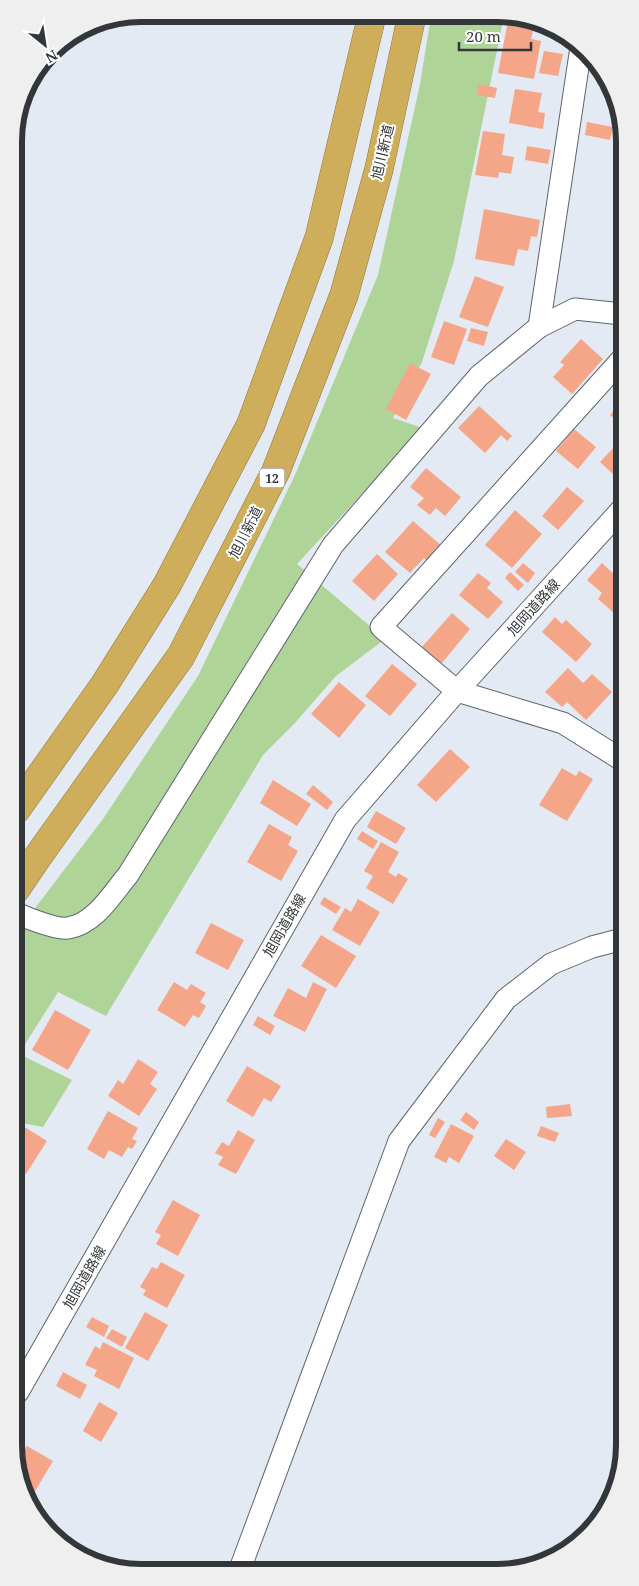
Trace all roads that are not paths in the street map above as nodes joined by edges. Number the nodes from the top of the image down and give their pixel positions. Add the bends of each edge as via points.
1 (370, 22) edge
2 (411, 22) edge
3 (579, 54) edge
4 (616, 313) edge
5 (539, 328) junction
6 (616, 366) edge
7 (616, 516) edge
8 (457, 691) junction
9 (616, 756) edge
10 (22, 801) edge
11 (22, 879) edge
12 (22, 916) edge
13 (616, 941) edge
14 (22, 1385) edge
15 (242, 1564) edge

1 - 10 highway via 319,238 251,424 167,586 105,684
2 - 11 highway, 旭川新道 / 12 via 378,168 344,295 276,471 181,656
3 - 5 street
4 - 5 street via 575,309
5 - 12 street via 478,376 333,545 128,875 92,918 68,929
6 - 8 street via 381,628
7 - 8 street, 旭岡道路線
8 - 9 street via 563,722
8 - 14 street, 旭岡道路線 via 345,820
13 - 15 street via 550,964 506,999 399,1140

